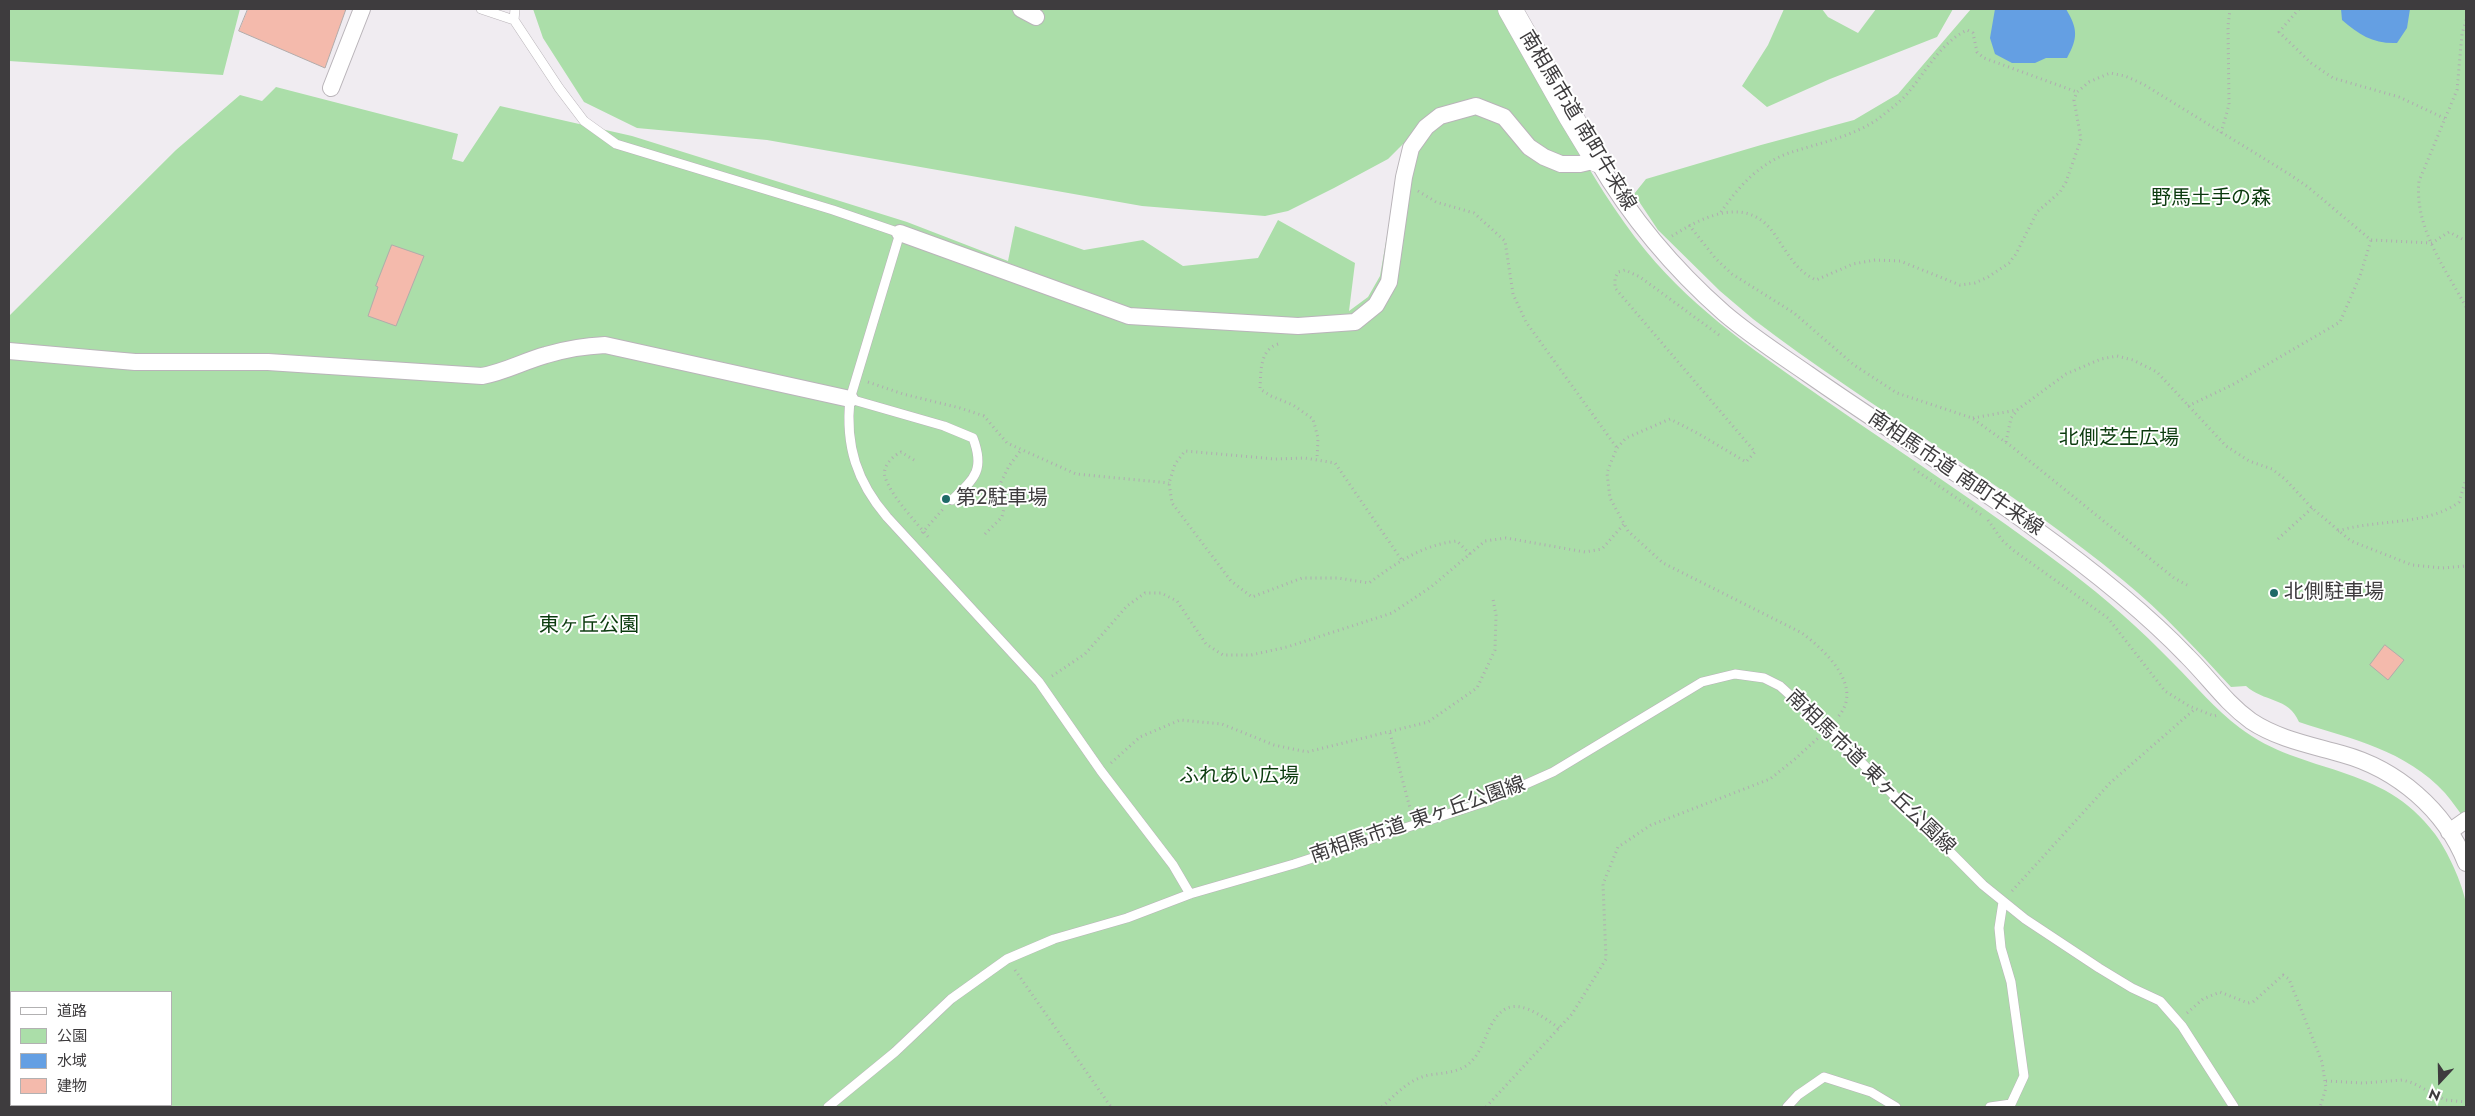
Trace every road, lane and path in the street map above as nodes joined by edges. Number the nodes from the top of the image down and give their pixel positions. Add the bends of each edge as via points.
1 (362, 9) edge
2 (481, 9) edge
3 (515, 9) edge
4 (1021, 9) edge
5 (1510, 9) edge
6 (2230, 9) edge
7 (2299, 9) edge
8 (1036, 17) dead end
9 (514, 20) junction
10 (2466, 20) edge
11 (331, 88) dead end
12 (2077, 92) junction
13 (2446, 119) junction
14 (2221, 134) junction
15 (1598, 160) junction
16 (1402, 188) junction
17 (1721, 212) junction
18 (1689, 226) junction
19 (900, 233) junction
20 (2371, 240) junction
21 (2466, 242) edge
22 (2432, 243) junction
23 (1658, 246) junction
24 (2466, 307) edge
25 (1291, 326) junction
26 (1724, 338) dead end
27 (9, 351) edge
28 (856, 378) junction
29 (850, 399) junction
30 (2188, 406) junction
31 (2018, 410) junction
32 (1972, 418) junction
33 (2006, 442) junction
34 (1617, 448) junction
35 (1021, 450) junction
36 (914, 460) dead end
37 (1317, 460) junction
38 (1906, 464) dead end
39 (2466, 478) edge
40 (1169, 483) junction
41 (952, 500) dead end
42 (2312, 508) junction
43 (934, 519) dead end
44 (1624, 524) junction
45 (2338, 531) junction
46 (924, 532) junction
47 (984, 534) dead end
48 (2278, 539) dead end
49 (910, 543) junction
50 (1470, 554) junction
51 (1401, 559) junction
52 (2466, 566) edge
53 (938, 572) junction
54 (2187, 585) dead end
55 (1493, 599) dead end
56 (1039, 682) junction
57 (2230, 705) junction
58 (2196, 708) junction
59 (1826, 729) junction
60 (1390, 733) junction
61 (1101, 772) junction
62 (2466, 820) edge
63 (1417, 823) junction
64 (2449, 832) junction
65 (2466, 863) edge
66 (1190, 894) junction
67 (2003, 902) junction
68 (1007, 959) junction
69 (2179, 1022) junction
70 (1559, 1028) junction
71 (2326, 1081) junction
72 (2466, 1102) edge
73 (828, 1107) edge
74 (1111, 1107) edge
75 (1382, 1107) edge
76 (1486, 1107) edge
77 (1787, 1107) edge
78 (1896, 1107) edge
79 (1990, 1107) edge
80 (2234, 1107) edge
81 (2320, 1107) edge

1 - 11 street
2 - 9 lane
3 - 9 lane
4 - 8 street
5 - 15 street, 南相馬市道 南町牛来線
6 - 14 path via 2229,105
7 - 13 path via 2279,32 2312,63 2333,78 2399,97
9 - 19 lane via 558,88 584,121 616,144
10 - 13 path via 2457,90
12 - 14 path via 2089,82 2110,73 2125,76
12 - 17 path via 1984,58 1977,52 1973,33 1967,30 1944,47 1906,94 1876,120 1841,137 1771,161 1733,194
12 - 17 path via 2074,100 2081,139 2066,182 2060,192 2040,208 2009,262 1975,283 1960,285 1900,261 1875,260 1852,264 1816,280 1797,267 1774,233 1758,218 1739,212
13 - 22 path via 2418,186 2420,217
14 - 20 path via 2308,187
15 - 16 street via 1561,164 1544,157 1529,147 1504,117 1476,106 1440,116 1426,127 1411,148
15 - 23 street, 南相馬市道 南町牛来線 via 1622,201
16 - 25 street via 1390,282 1376,305 1355,322
16 - 34 path via 1474,213 1505,241 1513,294 1526,322
17 - 18 path
18 - 23 path
18 - 32 path via 1732,274 1794,313 1862,370 1897,393
19 - 25 street via 1129,316
19 - 28 lane
20 - 22 path
20 - 30 path via 2340,322 2241,380
21 - 22 path via 2449,232
22 - 24 path
23 - 57 street, 南相馬市道 南町牛来線 via 1694,285 1749,333 2034,527 2186,655
25 - 37 path via 1287,341 1272,345 1261,361 1260,389 1293,404 1313,419 1318,438
26 - 34 path via 1640,277 1625,270 1618,272 1615,288 1755,452 1746,462 1670,419 1626,438
27 - 29 street via 135,362 268,362 482,376 545,355 582,346 605,345
28 - 29 lane
28 - 35 path via 984,416 1007,443
29 - 41 lane via 944,426 973,438 979,460 976,474
29 - 49 lane via 850,438 859,475 870,498
30 - 31 path via 2157,372 2117,356 2066,374
30 - 42 path via 2226,446 2249,461 2272,469
31 - 32 path
31 - 33 path via 2011,418
32 - 33 path
33 - 54 path via 2174,578
34 - 44 path via 1607,473 1608,486 1610,498
35 - 40 path via 1076,474
35 - 47 path via 999,486 1004,508 1002,517
36 - 46 path via 901,452 886,465 885,476
37 - 40 path via 1185,451 1175,464
37 - 51 path via 1335,463
38 - 58 path via 1990,521 2002,540 2019,555 2097,608 2165,691
39 - 45 path via 2459,502 2442,512
40 - 51 path via 1172,503 1231,581 1252,597 1302,578 1338,578 1369,583
42 - 45 path
42 - 48 path
43 - 46 path
44 - 50 path via 1602,549 1585,552 1506,538 1485,541
44 - 59 path via 1663,563 1814,642 1840,672 1847,686 1845,709
45 - 52 path via 2351,542 2412,565
46 - 49 path
46 - 53 path via 944,559
49 - 53 lane
50 - 51 path via 1457,541 1438,543
50 - 56 path via 1431,587 1392,613 1252,655 1223,655 1206,644 1177,601 1161,593 1144,593 1127,606 1085,654
53 - 56 lane
55 - 60 path via 1495,650 1477,688 1428,722
56 - 61 lane
57 - 58 path via 2214,716
57 - 64 street, 南相馬市道 南町牛来線 via 2257,725 2291,740 2347,755 2397,778 2426,801
58 - 67 path via 2110,783
59 - 63 lane, 南相馬市道 東ヶ丘公園線 via 1780,686 1748,674 1724,675 1702,682 1598,746 1528,784 1488,801
59 - 67 lane, 南相馬市道 東ヶ丘公園線 via 1983,886
59 - 70 path via 1770,779 1651,825 1618,847 1604,884 1606,959 1572,1014
60 - 61 path via 1307,752 1274,744 1222,724 1180,720 1140,737
60 - 63 path via 1409,807
61 - 66 lane via 1173,865
62 - 64 street
63 - 66 lane, 南相馬市道 東ヶ丘公園線 via 1285,867
64 - 65 street, 南相馬市道 南町牛来線
66 - 68 lane, 南相馬市道 東ヶ丘公園線 via 1127,918 1054,939
67 - 69 lane, 南相馬市道 東ヶ丘公園線 via 2099,968 2160,1001
67 - 79 lane via 1999,928 2001,948 2011,982 2024,1076 2011,1104
68 - 73 lane, 南相馬市道 東ヶ丘公園線 via 952,999 895,1052
68 - 74 path
69 - 71 path via 2195,1005 2220,992 2253,1002 2284,975 2289,979 2316,1045
69 - 80 lane, 南相馬市道 東ヶ丘公園線
70 - 75 path via 1521,1006 1506,1008 1494,1017 1480,1051 1466,1066 1407,1084
70 - 76 path
71 - 72 path via 2403,1080 2445,1100
71 - 81 path
77 - 78 lane via 1824,1077 1871,1092

